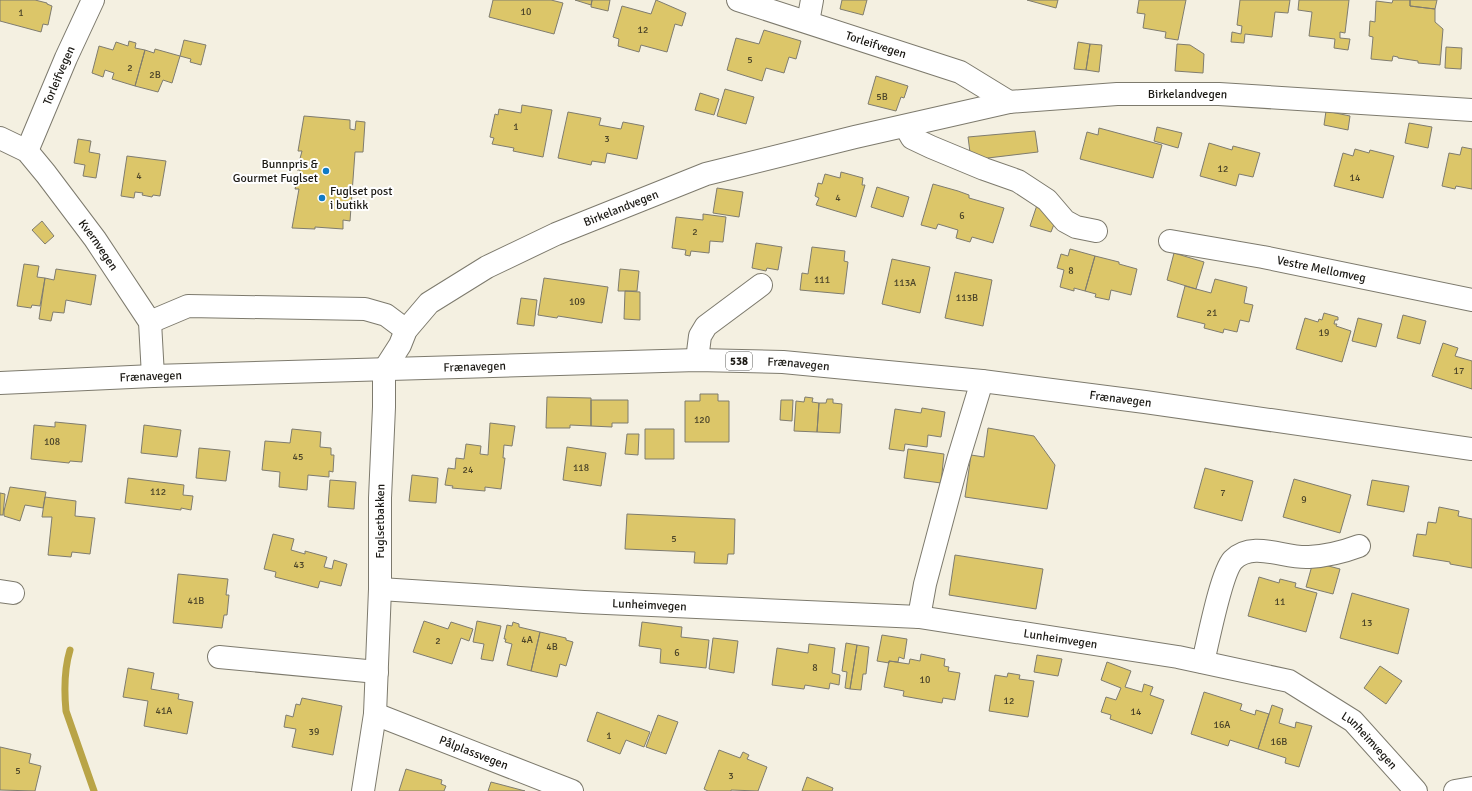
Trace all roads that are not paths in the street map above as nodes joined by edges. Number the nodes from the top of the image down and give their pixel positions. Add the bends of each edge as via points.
1 (93, 0) edge
2 (738, 0) edge
3 (812, 0) edge
4 (808, 22) junction
5 (1009, 102) junction
6 (1472, 110) edge
7 (905, 126) junction
8 (0, 138) edge
9 (27, 151) junction
10 (1096, 231) dead end
11 (1170, 241) dead end
12 (761, 285) dead end
13 (1472, 300) edge
14 (150, 322) junction
15 (406, 330) junction
16 (697, 360) junction
17 (384, 370) junction
18 (153, 376) junction
19 (982, 381) junction
20 (0, 383) edge
21 (1472, 449) edge
22 (1359, 546) dead end
23 (380, 589) junction
24 (919, 617) junction
25 (219, 656) dead end
26 (1203, 662) junction
27 (377, 672) junction
28 (375, 714) junction
29 (1472, 788) edge
30 (363, 791) edge
31 (572, 791) edge
32 (1416, 791) edge
33 (1455, 791) edge

1 - 9 street, Torleifvegen
2 - 4 street, Torleifvegen
3 - 4 street
4 - 5 street, Torleifvegen via 960,72
5 - 6 street, Birkelandvegen via 1117,94 1219,94
5 - 7 street, Birkelandvegen
7 - 10 street via 912,138 1018,181 1047,200 1065,221 1076,227
7 - 15 street, Birkelandvegen via 706,174 564,231 487,267 429,303
8 - 9 street, Kvernvegen
9 - 14 street, Kvernvegen via 95,239
11 - 13 street, Vestre Mellomveg via 1263,257
12 - 16 street via 706,326 700,336
14 - 15 street via 188,306 365,309 386,315
14 - 18 street
15 - 17 street, Birkelandvegen
16 - 17 street, Frænavegen / 538
16 - 19 street, Frænavegen / 538 via 783,362
17 - 18 street, Frænavegen / 538
17 - 23 street, Fuglsetbakken
18 - 20 street, Frænavegen / 538
19 - 21 street, Frænavegen / 538
19 - 24 street via 958,460 925,584
22 - 26 street via 1340,553 1309,557 1294,557 1258,550 1240,555 1232,561 1226,574
23 - 24 street, Lunheimvegen via 584,602
23 - 27 street, Fuglsetbakken
24 - 26 street, Lunheimvegen via 1178,656
25 - 27 street
26 - 32 street, Lunheimvegen via 1289,681 1353,721
27 - 28 street, Fuglsetbakken
28 - 30 street, Fuglsetbakken
28 - 31 street, Pålplassvegen
29 - 33 street

